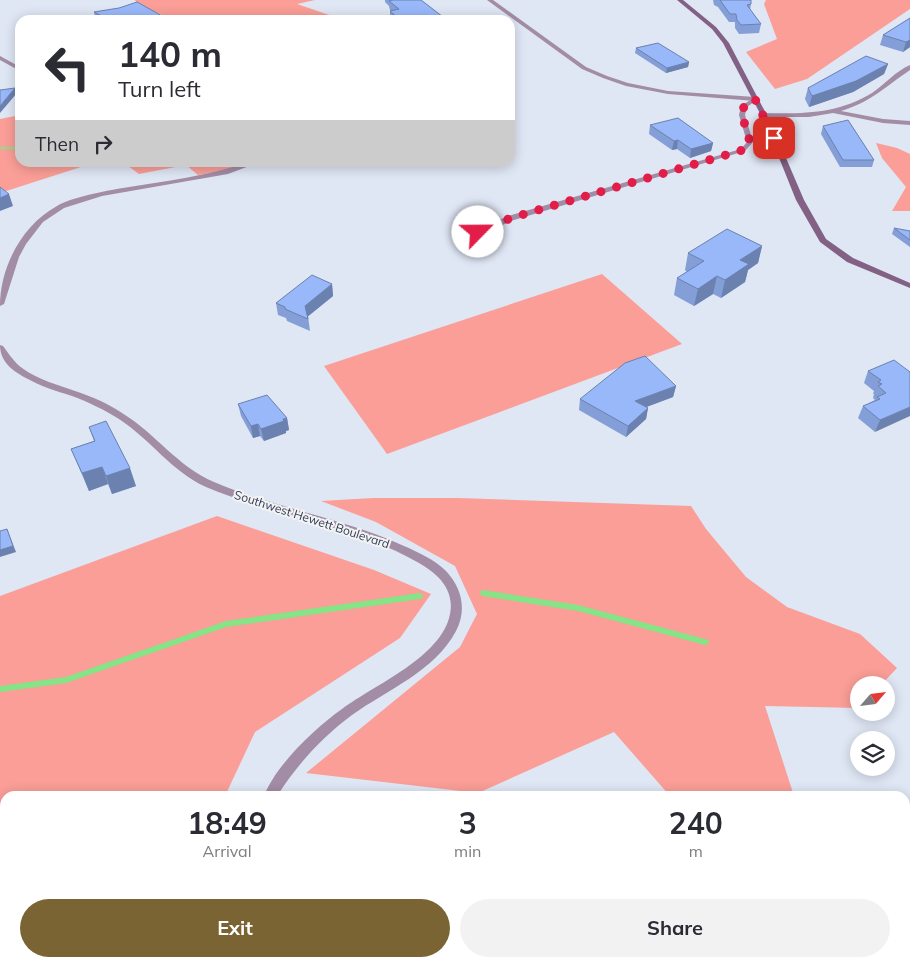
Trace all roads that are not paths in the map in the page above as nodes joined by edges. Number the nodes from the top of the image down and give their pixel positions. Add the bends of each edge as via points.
1 (490, 0) edge
2 (680, 0) edge
3 (511, 15) edge
4 (515, 18) edge
5 (0, 58) edge
6 (15, 66) edge
7 (910, 67) edge
8 (755, 99) junction
9 (834, 112) junction
10 (764, 115) junction
11 (910, 123) edge
12 (242, 167) edge
13 (478, 232) dead end
14 (910, 286) edge
15 (0, 304) edge
16 (1, 352) edge
17 (273, 791) edge

1 - 3 street
2 - 8 main road via 720,34
4 - 8 street via 584,68 623,84 681,95
5 - 6 street
7 - 9 street via 879,91
8 - 10 main road
8 - 13 street via 744,106 742,115 750,142 743,150 511,218
9 - 10 street via 809,116
9 - 11 street
10 - 14 main road via 800,200 824,240 861,267
12 - 15 street via 101,194 61,206 40,220 22,243
16 - 17 street, Southwest Hewett Boulevard via 26,375 99,403 132,423 184,468 209,484 387,542 435,568 450,584 455,593 456,613 444,642 424,660 324,730 296,758

